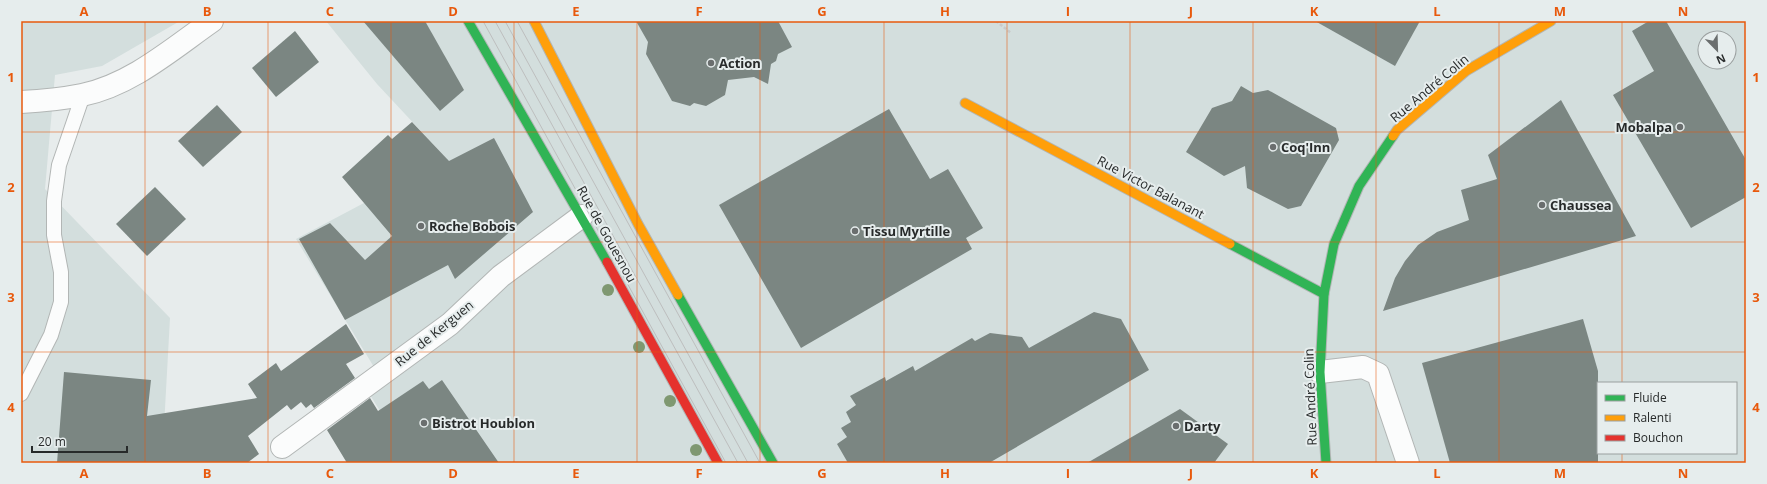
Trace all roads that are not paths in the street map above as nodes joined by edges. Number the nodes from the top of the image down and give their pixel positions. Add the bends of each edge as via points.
1 (212, 21) edge
2 (468, 21) edge
3 (534, 21) edge
4 (1551, 21) edge
5 (83, 95) junction
6 (21, 102) edge
7 (965, 103) dead end
8 (582, 216) junction
9 (1324, 294) junction
10 (1320, 372) junction
11 (21, 394) edge
12 (282, 447) dead end
13 (717, 463) edge
14 (773, 463) edge
15 (1326, 463) edge
16 (1408, 463) edge

1 - 5 street via 150,64 117,83
2 - 8 main road, Rue de Gouesnou
3 - 14 main road via 638,224
4 - 9 main road, Rue André Colin via 1466,70 1397,130 1359,186 1334,244
5 - 6 street
5 - 11 lane via 59,165 54,201 54,235 61,272 60,302 51,335
7 - 9 main road, Rue Victor Balanant
8 - 12 street, Rue de Kerguen via 501,276 450,324
8 - 13 main road, Rue de Gouesnou
9 - 10 main road, Rue André Colin
10 - 15 main road, Rue André Colin
10 - 16 street via 1363,367 1378,374

